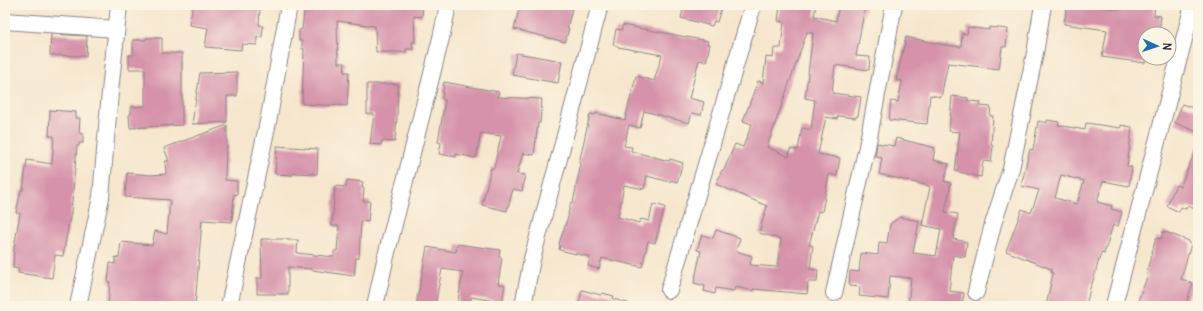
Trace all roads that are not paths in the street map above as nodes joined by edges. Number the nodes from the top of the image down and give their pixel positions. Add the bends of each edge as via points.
1 (120, 5) edge
2 (290, 5) edge
3 (448, 5) edge
4 (600, 5) edge
5 (753, 5) edge
6 (894, 5) edge
7 (1043, 5) edge
8 (1193, 5) edge
9 (5, 21) edge
10 (116, 29) junction
11 (669, 290) dead end
12 (976, 292) dead end
13 (834, 293) dead end
14 (78, 306) edge
15 (229, 306) edge
16 (375, 306) edge
17 (523, 306) edge
18 (1115, 306) edge

1 - 10 street
2 - 15 street
3 - 16 street
4 - 17 street via 532,259
5 - 11 street
6 - 13 street via 867,147
7 - 12 street via 1011,168 993,224
8 - 18 street
9 - 10 street
10 - 14 street via 101,196

